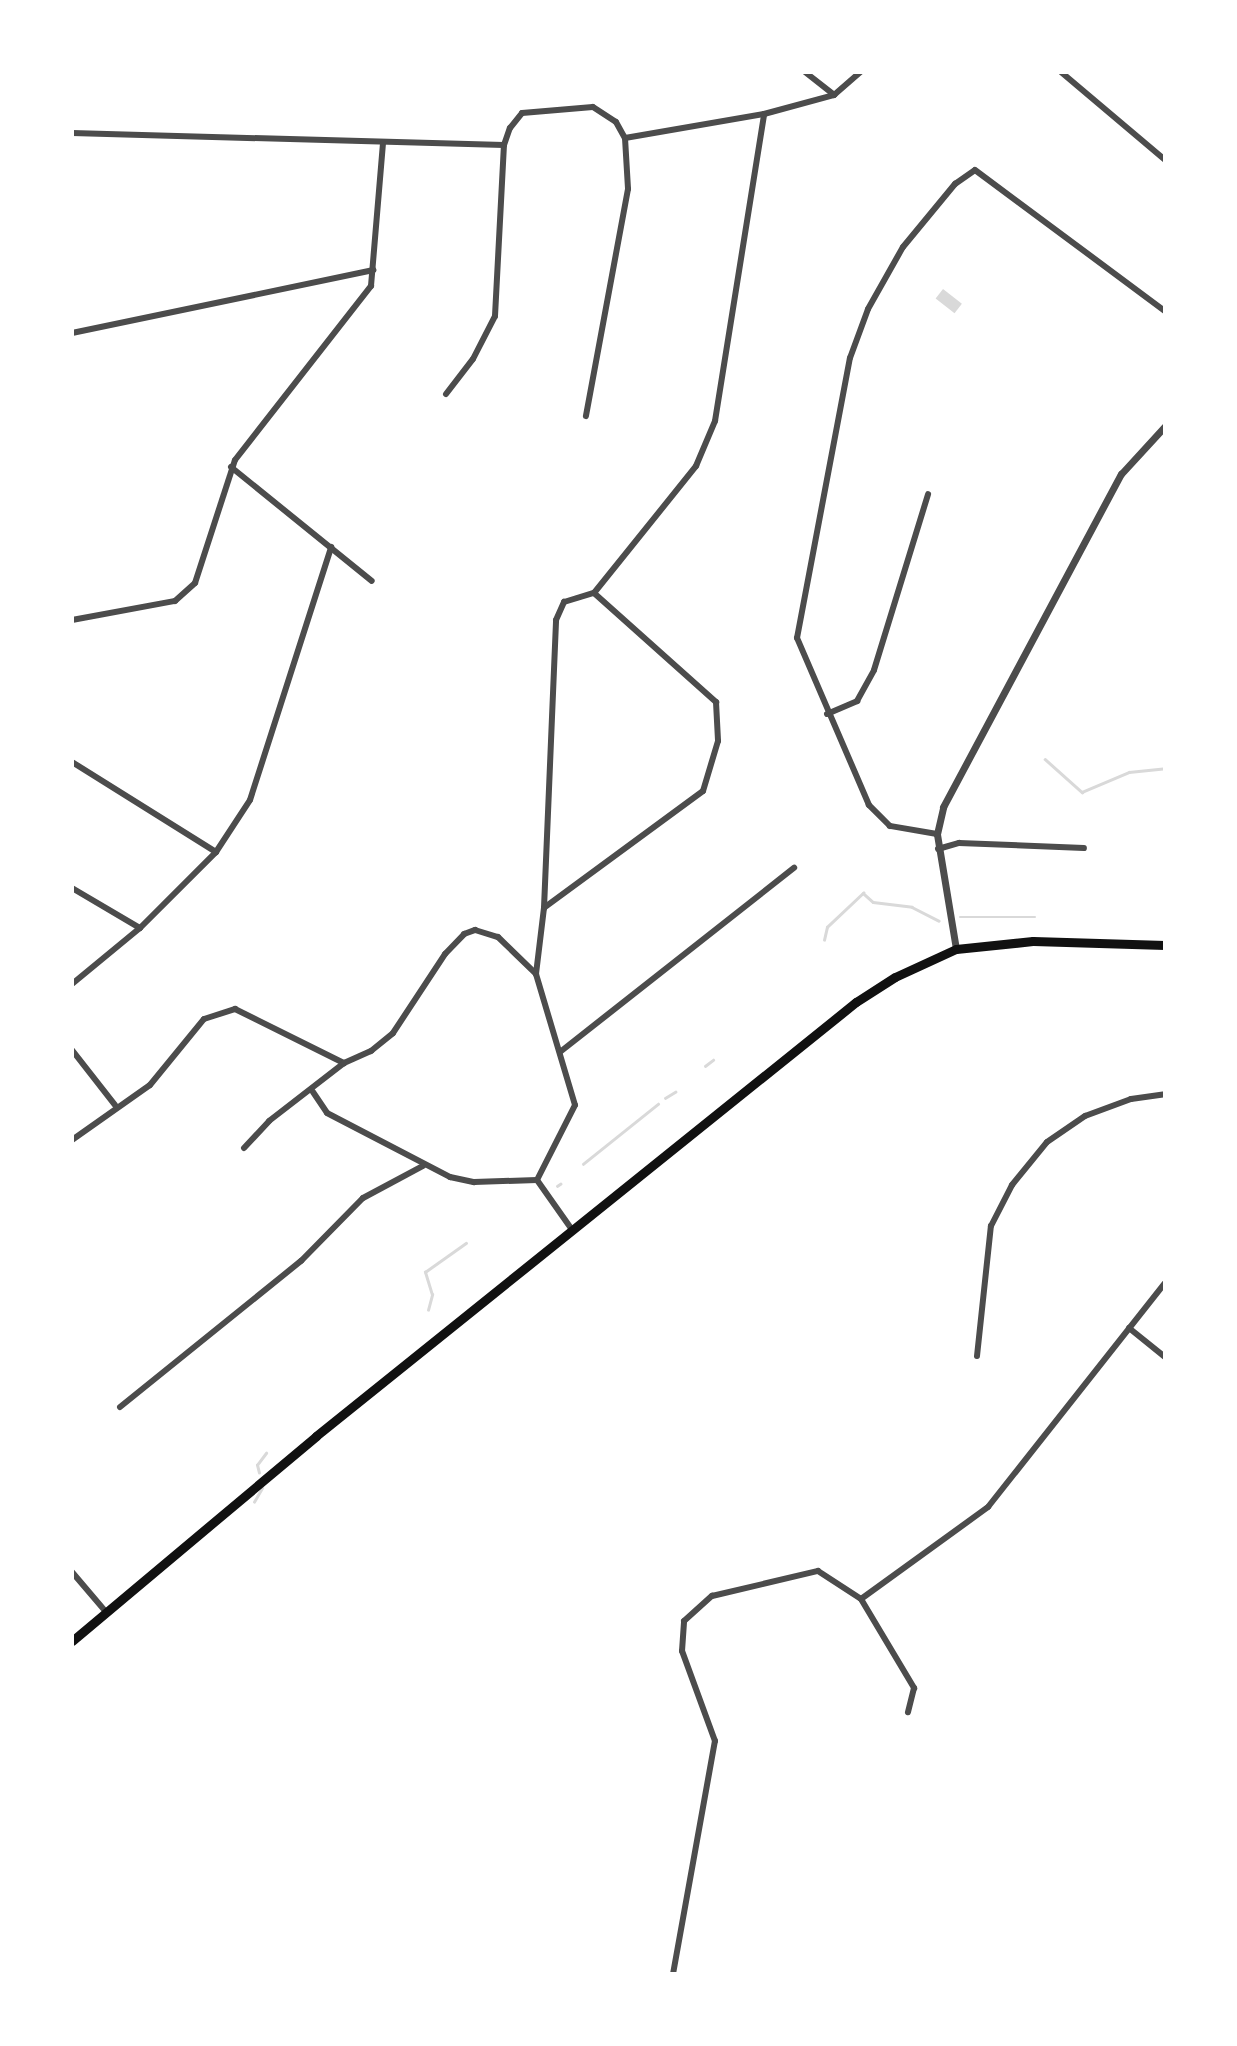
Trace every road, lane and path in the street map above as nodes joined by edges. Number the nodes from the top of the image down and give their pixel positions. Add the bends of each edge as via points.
1 (805, 72) edge
2 (860, 72) edge
3 (1061, 72) edge
4 (834, 95) junction
5 (764, 114) junction
6 (72, 134) edge
7 (625, 138) junction
8 (383, 142) junction
9 (504, 145) junction
10 (1165, 160) edge
11 (373, 270) junction
12 (1165, 311) edge
13 (72, 332) edge
14 (446, 394) dead end
15 (586, 416) dead end
16 (1165, 426) edge
17 (231, 467) junction
18 (928, 494) dead end
19 (331, 547) junction
20 (372, 581) dead end
21 (594, 593) junction
22 (72, 620) edge
23 (827, 714) junction
24 (72, 762) edge
25 (937, 834) junction
26 (1084, 848) dead end
27 (938, 849) junction
28 (216, 852) junction
29 (794, 868) dead end
30 (72, 888) edge
31 (544, 908) junction
32 (140, 928) junction
33 (1165, 945) edge
34 (956, 949) junction
35 (536, 974) junction
36 (72, 984) edge
37 (72, 1050) edge
38 (560, 1052) junction
39 (344, 1063) junction
40 (313, 1091) junction
41 (1165, 1094) edge
42 (116, 1105) junction
43 (72, 1140) edge
44 (244, 1148) dead end
45 (423, 1166) junction
46 (537, 1180) junction
47 (573, 1231) junction
48 (1165, 1283) edge
49 (1129, 1328) junction
50 (977, 1356) dead end
51 (1165, 1357) edge
52 (120, 1407) dead end
53 (72, 1572) edge
54 (861, 1599) junction
55 (106, 1612) junction
56 (72, 1641) edge
57 (908, 1712) dead end
58 (673, 1974) edge

1 - 4 street
2 - 4 street
3 - 10 street
4 - 5 street
5 - 7 street
5 - 21 street via 715,421 696,466
6 - 8 street
7 - 9 street via 616,122 593,107 566,106 522,113
7 - 15 street via 628,189
8 - 9 street
8 - 11 street
9 - 14 street via 495,316 473,359
11 - 13 street
11 - 17 street via 366,298
12 - 23 street via 975,170 955,184 903,247 868,309 849,358 797,638
16 - 25 street via 1121,474 1070,561 945,801
17 - 19 street
17 - 22 street via 201,573 190,589 175,601
18 - 23 street via 874,670 858,701
19 - 20 street
19 - 28 street via 250,800
21 - 31 street via 578,594 564,602 556,620
21 - 31 street via 716,702 718,741 703,791
23 - 25 street via 877,816 900,829
24 - 28 street
25 - 27 street
26 - 27 street via 959,843
27 - 34 street
28 - 32 street
29 - 38 street
30 - 32 street
31 - 35 street
32 - 36 street
33 - 34 main road via 1033,941
34 - 47 main road via 895,977 856,1003
35 - 38 street
35 - 39 street via 510,944 475,930 445,954 393,1033 371,1051
37 - 42 street
38 - 46 street via 575,1105
39 - 40 street
39 - 42 street via 235,1009 204,1019 150,1085
40 - 44 street via 276,1115
40 - 45 street via 327,1113
41 - 50 street via 1131,1099 1085,1116 1047,1142 1012,1185 991,1226
42 - 43 street
45 - 46 street via 474,1182
45 - 52 street via 363,1198 301,1261
46 - 47 street
47 - 55 main road
48 - 49 street
49 - 51 street
49 - 54 street via 988,1507
53 - 55 street
54 - 57 street via 914,1688
54 - 58 street via 818,1571 712,1596 684,1621 682,1651 715,1741
55 - 56 main road

